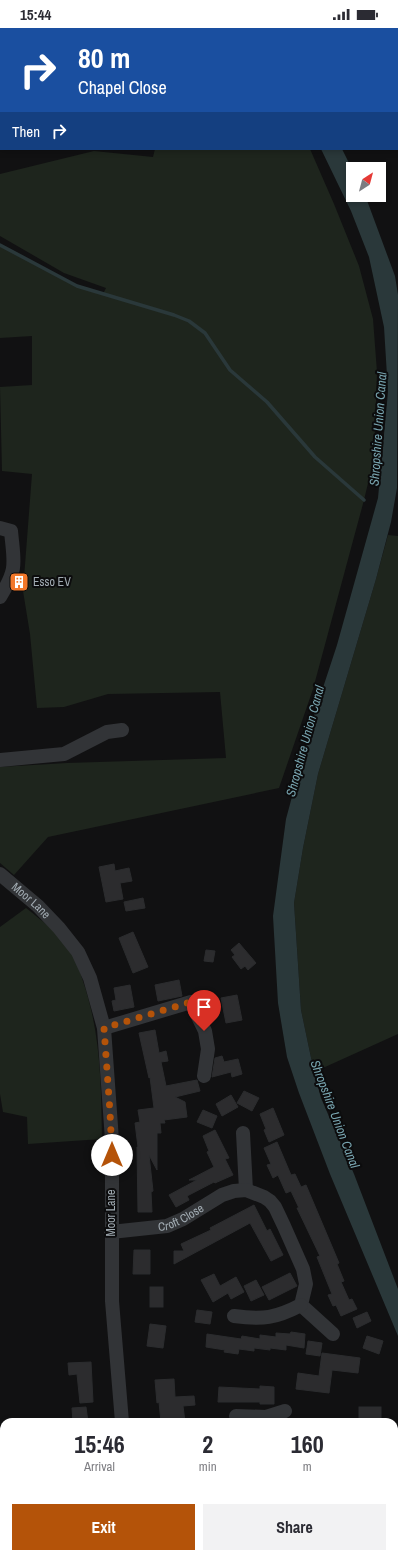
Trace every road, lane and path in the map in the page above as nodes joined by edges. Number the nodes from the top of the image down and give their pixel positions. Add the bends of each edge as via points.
1 (0, 528) edge
2 (0, 597) edge
3 (122, 730) dead end
4 (0, 760) edge
5 (0, 874) edge
6 (104, 1028) junction
7 (204, 1076) dead end
8 (243, 1133) dead end
9 (246, 1190) junction
10 (111, 1232) junction
11 (301, 1305) junction
12 (234, 1316) dead end
13 (333, 1334) dead end
14 (285, 1411) dead end
15 (236, 1416) dead end
16 (122, 1418) edge
17 (251, 1418) edge
18 (270, 1418) edge

1 - 2 street via 11,532 15,567 11,580
3 - 4 street via 107,732 64,754
5 - 6 street, Moor Lane via 38,906 78,952 90,978
6 - 7 street via 191,1002 204,1031 208,1049
6 - 10 street, Moor Lane via 112,1140
8 - 9 street
9 - 10 street, Croft Close via 222,1195 167,1226
9 - 11 street via 264,1197 275,1207 303,1269 306,1284
10 - 16 street, Moor Lane via 112,1301
11 - 12 street via 283,1314 266,1318
11 - 13 street
14 - 18 street
15 - 17 street

